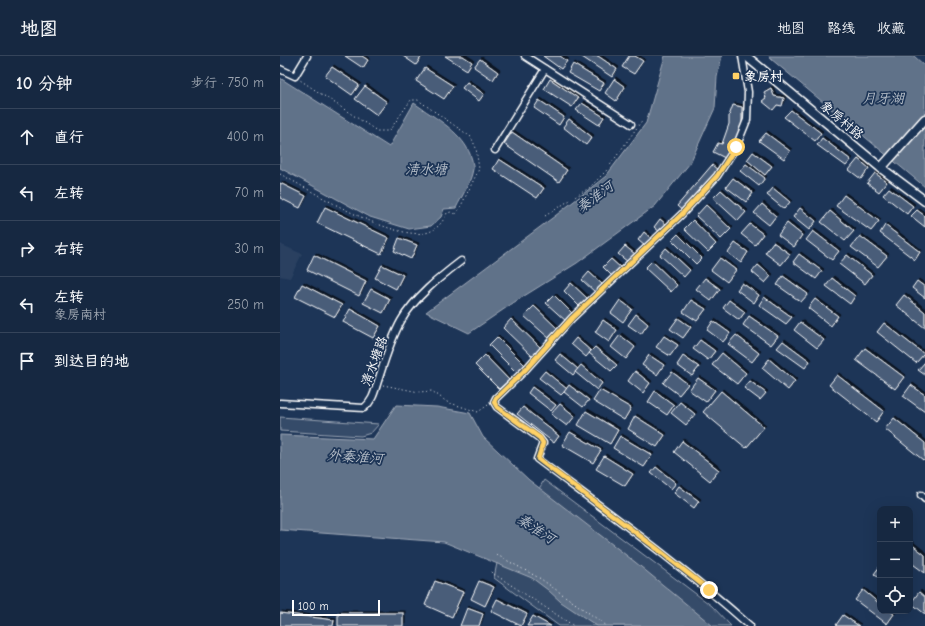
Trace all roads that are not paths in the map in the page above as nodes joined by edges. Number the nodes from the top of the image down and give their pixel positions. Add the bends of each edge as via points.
1 (307, 56) edge
2 (525, 56) edge
3 (742, 56) edge
4 (746, 56) edge
5 (280, 69) edge
6 (545, 69) junction
7 (925, 119) edge
8 (631, 124) dead end
9 (495, 150) dead end
10 (881, 168) junction
11 (925, 201) edge
12 (460, 261) dead end
13 (280, 403) edge
14 (750, 626) edge

1 - 5 street via 295,76
2 - 6 street
3 - 14 street via 748,92 747,120 736,147 717,176 682,214 572,318 494,402 497,407 540,438 543,443 538,459 668,557
4 - 10 street, 象房村路
6 - 8 street
6 - 9 street
7 - 10 street
10 - 11 street, 象房村路
12 - 13 street, 清水塘路 via 417,300 401,321 372,400 364,408

